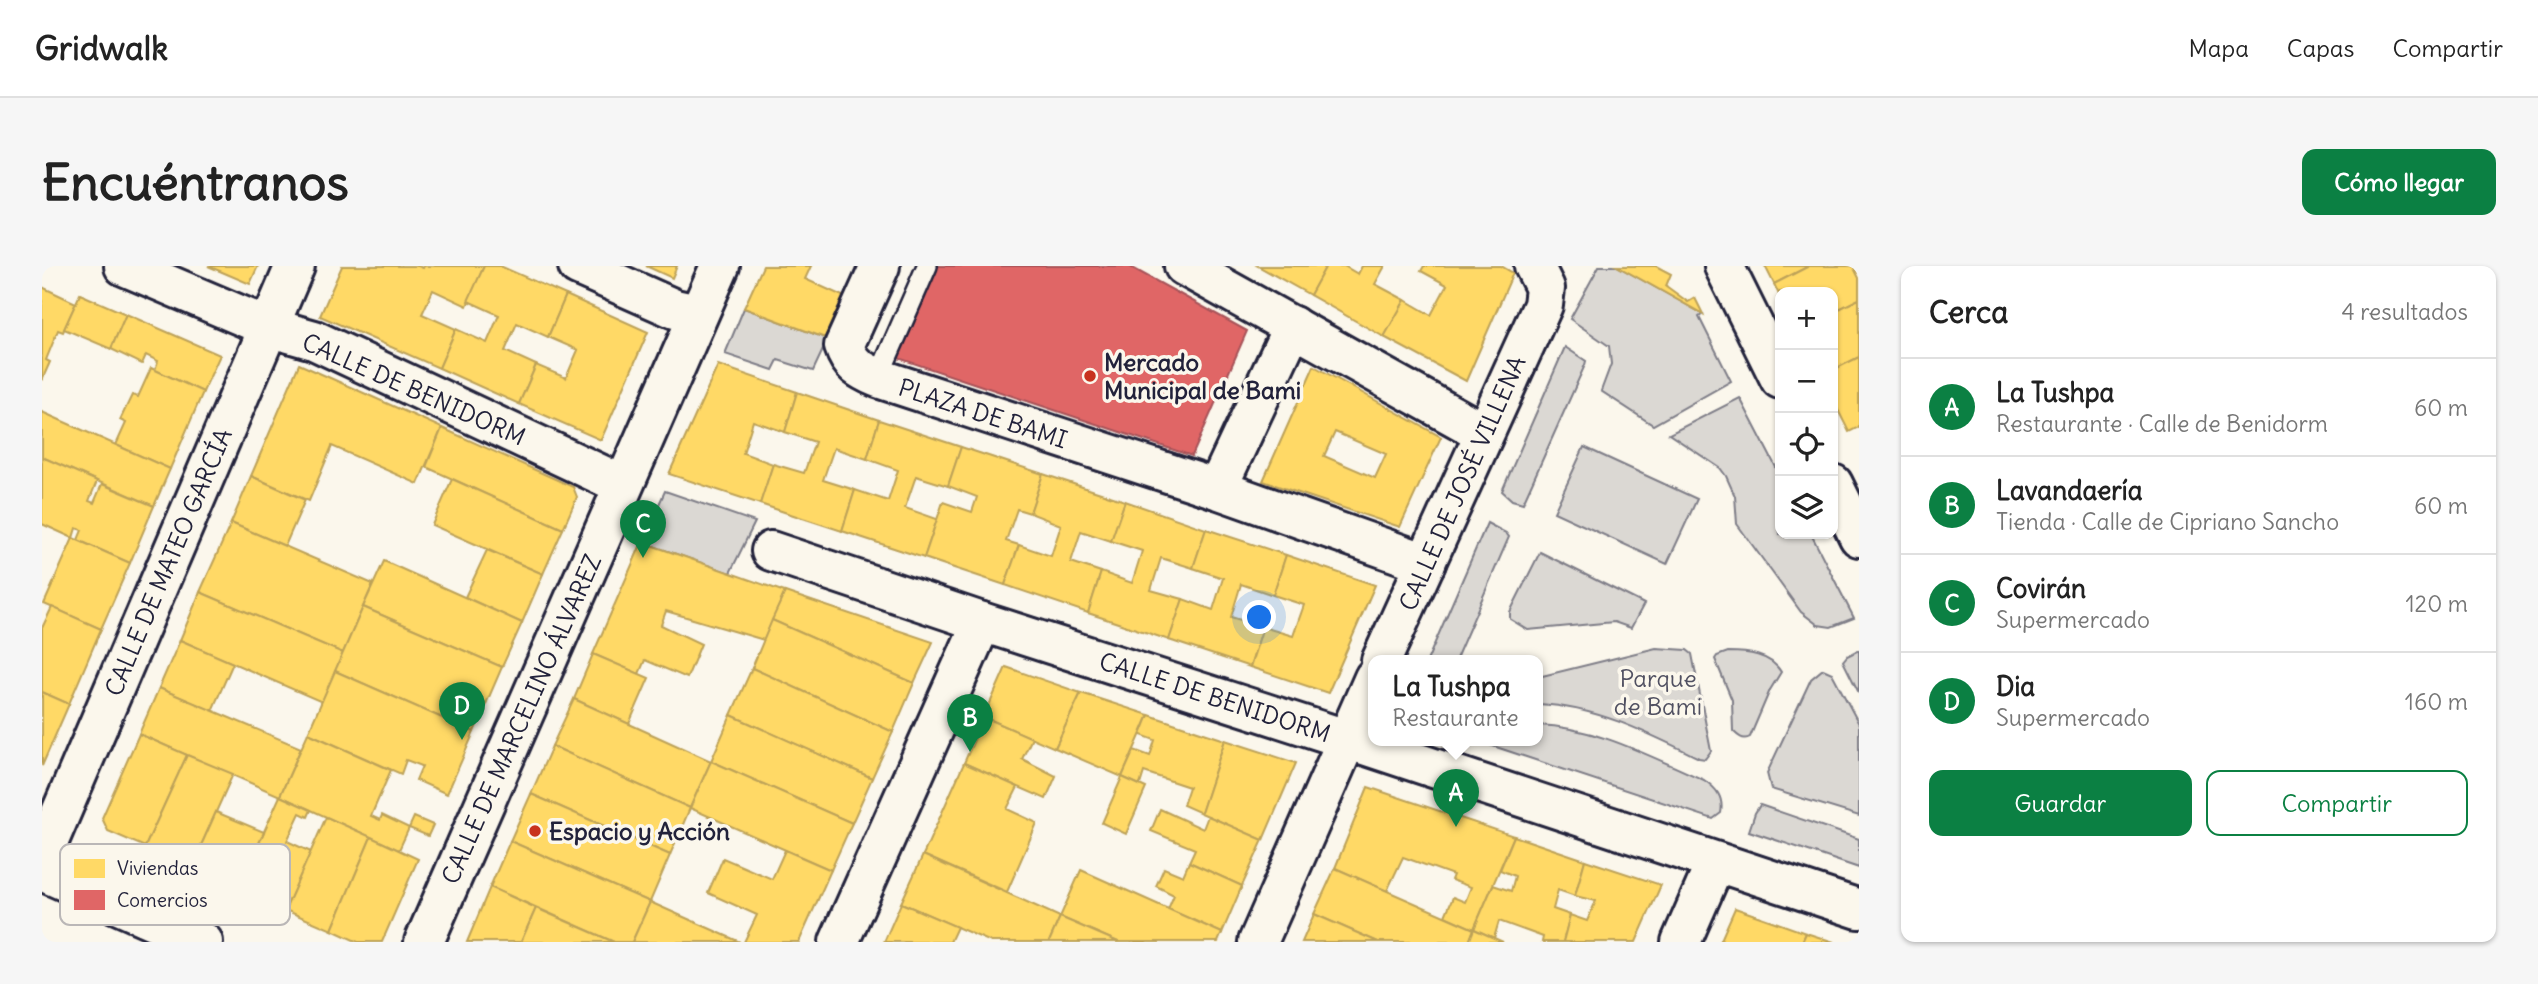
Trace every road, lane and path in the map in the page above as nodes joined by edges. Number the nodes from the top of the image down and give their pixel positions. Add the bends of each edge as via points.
1 (124, 266) edge
2 (295, 266) edge
3 (578, 266) edge
4 (720, 266) edge
5 (880, 266) edge
6 (928, 266) edge
7 (1184, 266) edge
8 (1534, 266) edge
9 (1724, 266) edge
10 (698, 314) junction
11 (1293, 326) junction
12 (268, 327) junction
13 (1775, 369) edge
14 (878, 378) junction
15 (1484, 433) junction
16 (623, 485) junction
17 (1217, 489) junction
18 (1838, 494) edge
19 (1859, 537) edge
20 (771, 551) dead end
21 (1426, 563) junction
22 (982, 622) junction
23 (1384, 655) edge
24 (1368, 691) edge
25 (1346, 739) junction
26 (42, 857) edge
27 (1716, 862) junction
28 (42, 871) edge
29 (60, 879) edge
30 (1859, 909) edge
31 (165, 925) edge
32 (204, 942) edge
33 (424, 942) edge
34 (839, 942) edge
35 (1258, 942) edge
36 (1681, 942) edge

1 - 12 street, CALLE DE BENIDORM
2 - 12 street, CALLE DE MATEO GARCÍA
3 - 10 street via 675,309
4 - 10 street, CALLE DE MARCELINO ÁLVAREZ
5 - 14 street, PLAZA DE BAMI via 844,346 849,360
6 - 14 lane
7 - 11 street
8 - 15 street, CALLE DE JOSÉ VILLENA via 1545,288 1543,305
9 - 13 street
10 - 16 street, CALLE DE MARCELINO ÁLVAREZ
11 - 15 street
11 - 17 street
12 - 16 street, CALLE DE BENIDORM via 314,340
12 - 26 street, CALLE DE MATEO GARCÍA
14 - 17 street, PLAZA DE BAMI
15 - 21 street, CALLE DE JOSÉ VILLENA
16 - 33 street, CALLE DE MARCELINO ÁLVAREZ
17 - 21 street, PLAZA DE BAMI
18 - 19 street
20 - 22 street, CALLE DE BENIDORM
21 - 23 street, CALLE DE JOSÉ VILLENA
22 - 25 street, CALLE DE BENIDORM
22 - 34 street
24 - 25 street
25 - 27 street, CALLE DE BENIDORM
25 - 35 street
27 - 30 street, CALLE DE BENIDORM
27 - 36 street
28 - 29 street
31 - 32 street

